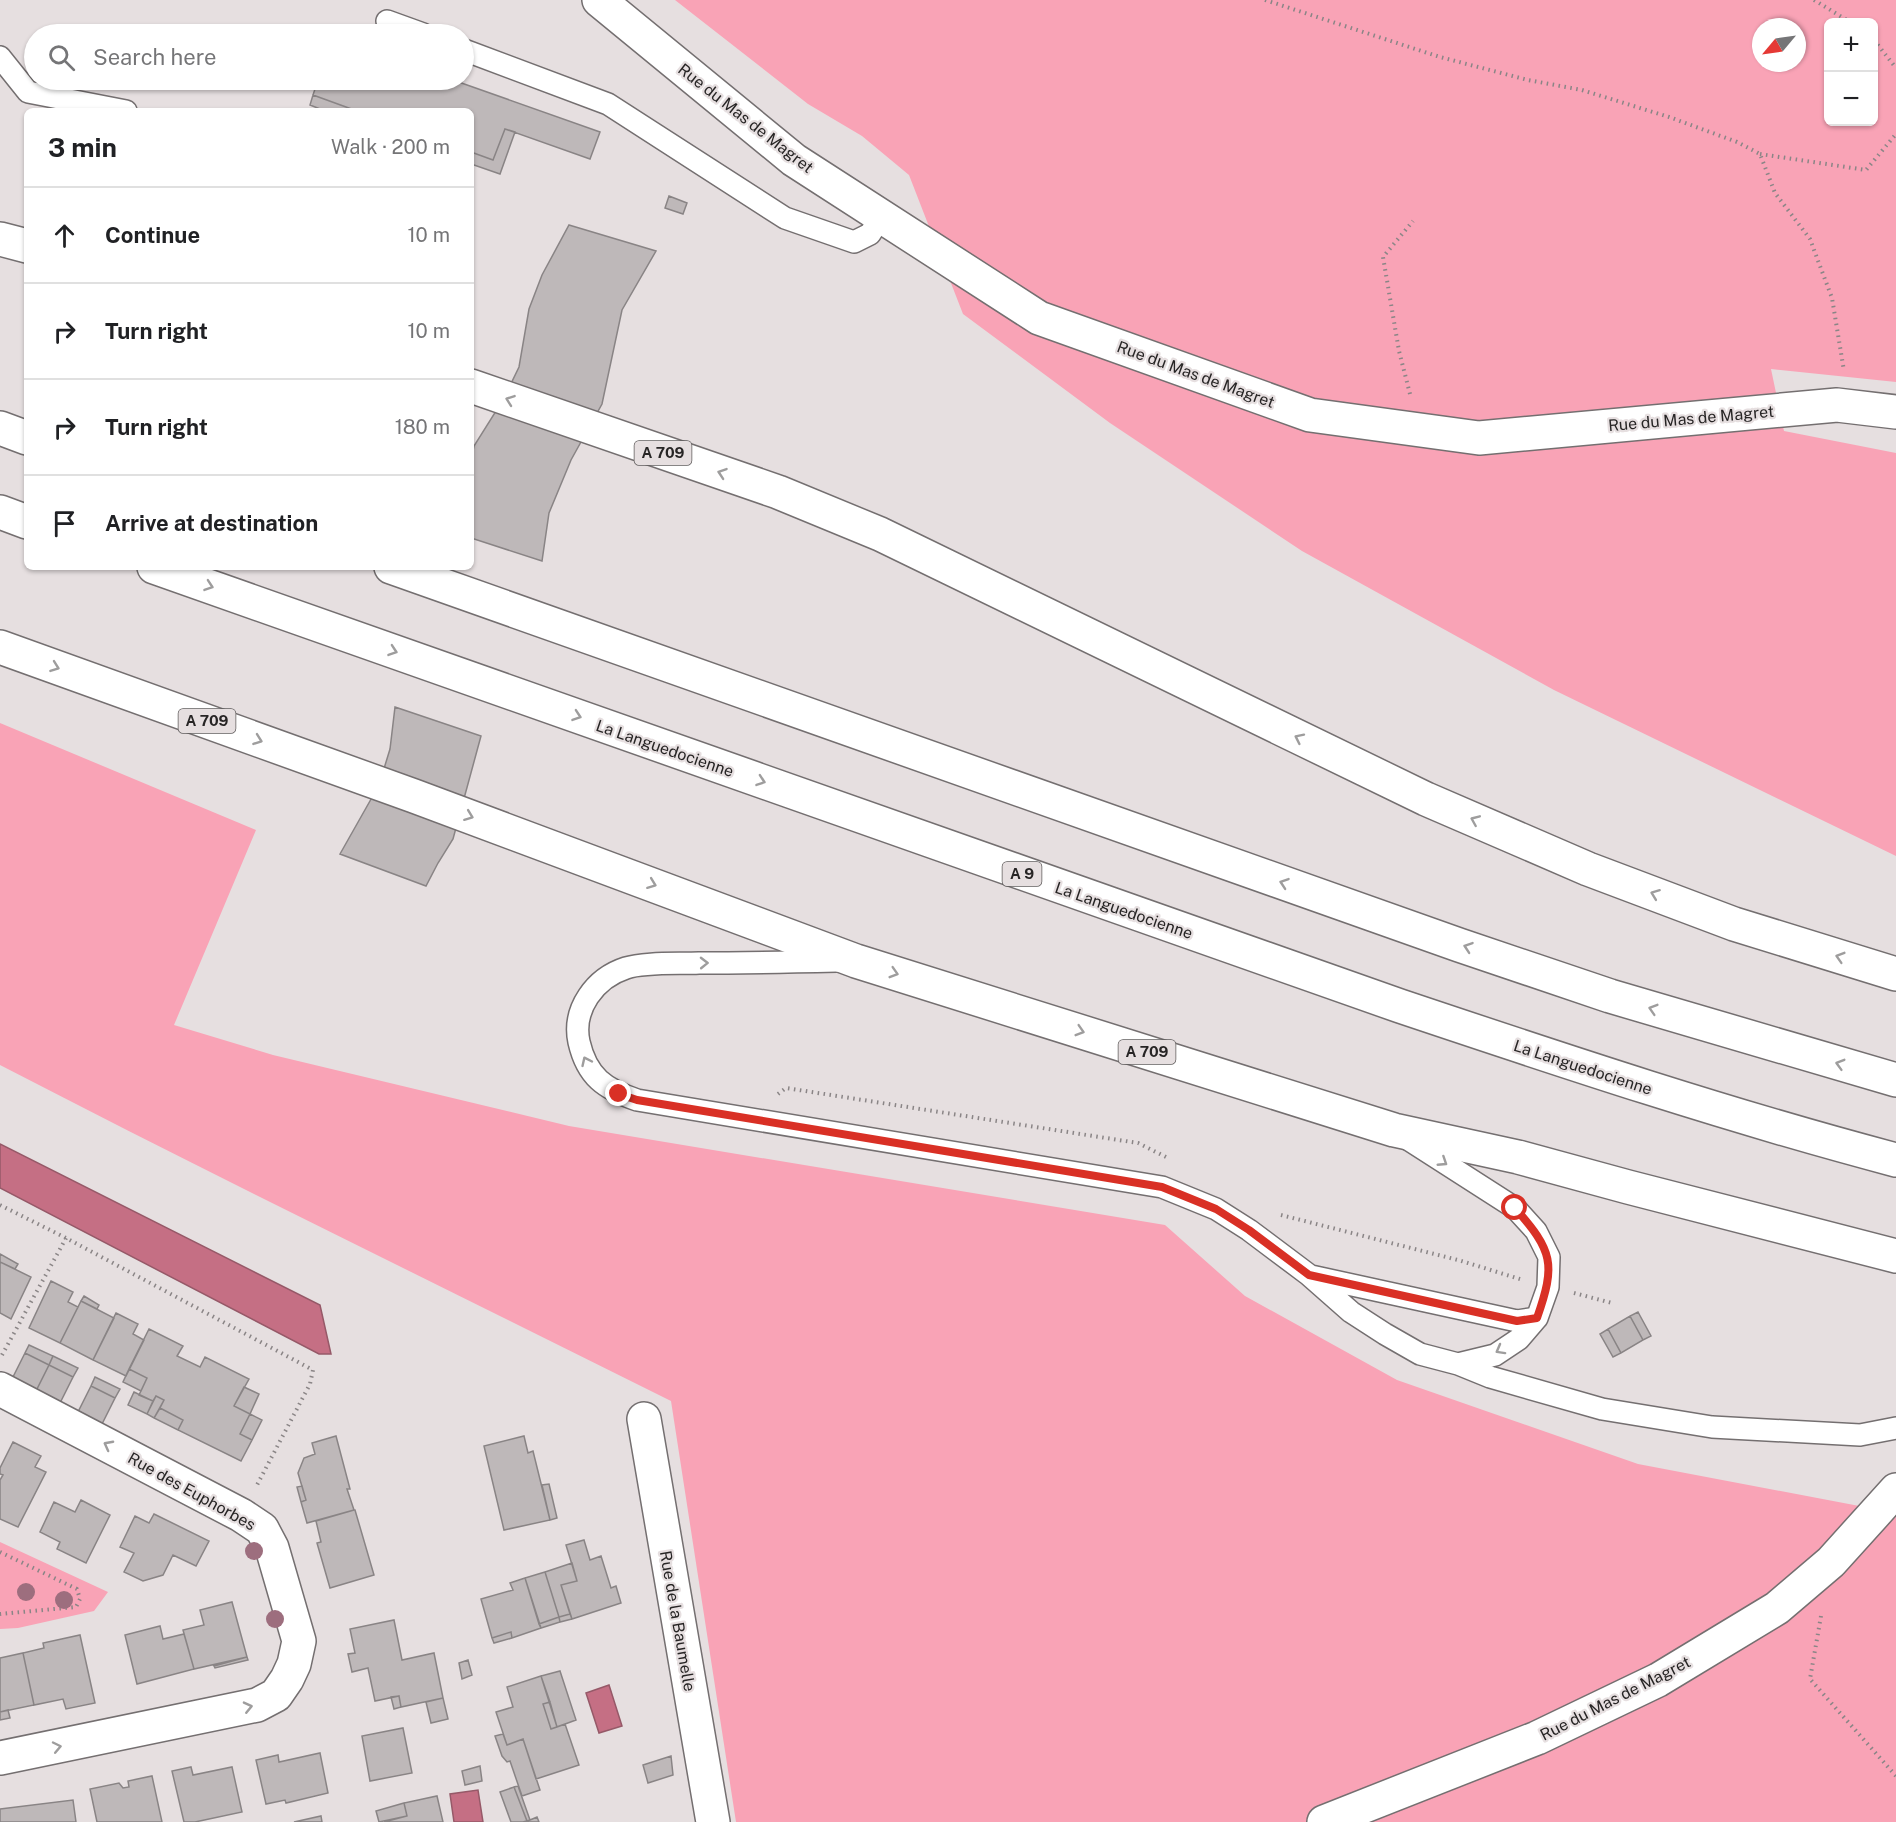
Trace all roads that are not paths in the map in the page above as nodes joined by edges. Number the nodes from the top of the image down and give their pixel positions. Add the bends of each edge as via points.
1 (599, 0) edge
2 (387, 21) dead end
3 (395, 24) edge
4 (474, 54) edge
5 (0, 57) edge
6 (24, 87) edge
7 (26, 90) edge
8 (111, 108) edge
9 (881, 217) junction
10 (0, 239) edge
11 (24, 245) edge
12 (474, 388) edge
13 (1896, 412) edge
14 (0, 428) edge
15 (24, 437) edge
16 (0, 512) edge
17 (24, 521) edge
18 (163, 570) edge
19 (399, 570) edge
20 (0, 647) edge
21 (856, 961) junction
22 (1896, 974) edge
23 (1896, 1080) edge
24 (1394, 1130) junction
25 (1896, 1160) edge
26 (1896, 1256) edge
27 (1309, 1275) junction
28 (1537, 1318) junction
29 (1458, 1364) junction
30 (0, 1389) edge
31 (644, 1419) dead end
32 (1896, 1428) edge
33 (1896, 1490) edge
34 (0, 1758) edge
35 (713, 1822) edge
36 (1324, 1822) edge

1 - 9 main road, Rue du Mas de Magret via 794,160
2 - 3 lane
4 - 9 lane via 608,104 785,218 854,242 870,234
5 - 6 lane
7 - 8 lane
9 - 13 main road, Rue du Mas de Magret via 1039,318 1310,415 1479,438 1837,405
10 - 11 main road
22 -> 12 main road, A 709 via 1734,924 1588,869 1416,794 880,534 778,492
14 - 15 main road
16 - 17 main road
18 -> 25 main road, La Languedocienne / A 9 via 1400,1006 1589,1069
23 -> 19 main road via 1610,996 1459,945
20 -> 21 main road, A 709
21 -> 24 main road, A 709
27 -> 21 lane via 1216,1209 1162,1187 637,1100 604,1086 582,1054 578,1023 588,994 610,975 628,967
24 - 26 main road, A 709 via 1518,1157
24 -> 28 lane via 1515,1208 1536,1231 1548,1257 1548,1287
27 - 28 lane via 1517,1321
27 - 29 lane via 1351,1312 1385,1334 1420,1354
28 -> 29 lane via 1519,1339 1495,1354
29 - 32 lane via 1602,1409 1712,1427 1860,1434
34 -> 30 main road, Rue des Euphorbes via 257,1706 276,1695 287,1679 299,1641 272,1548 262,1529
31 - 35 main road, Rue de la Baumelle
33 - 36 main road, Rue du Mas de Magret via 1831,1562 1777,1608 1658,1680 1537,1738

